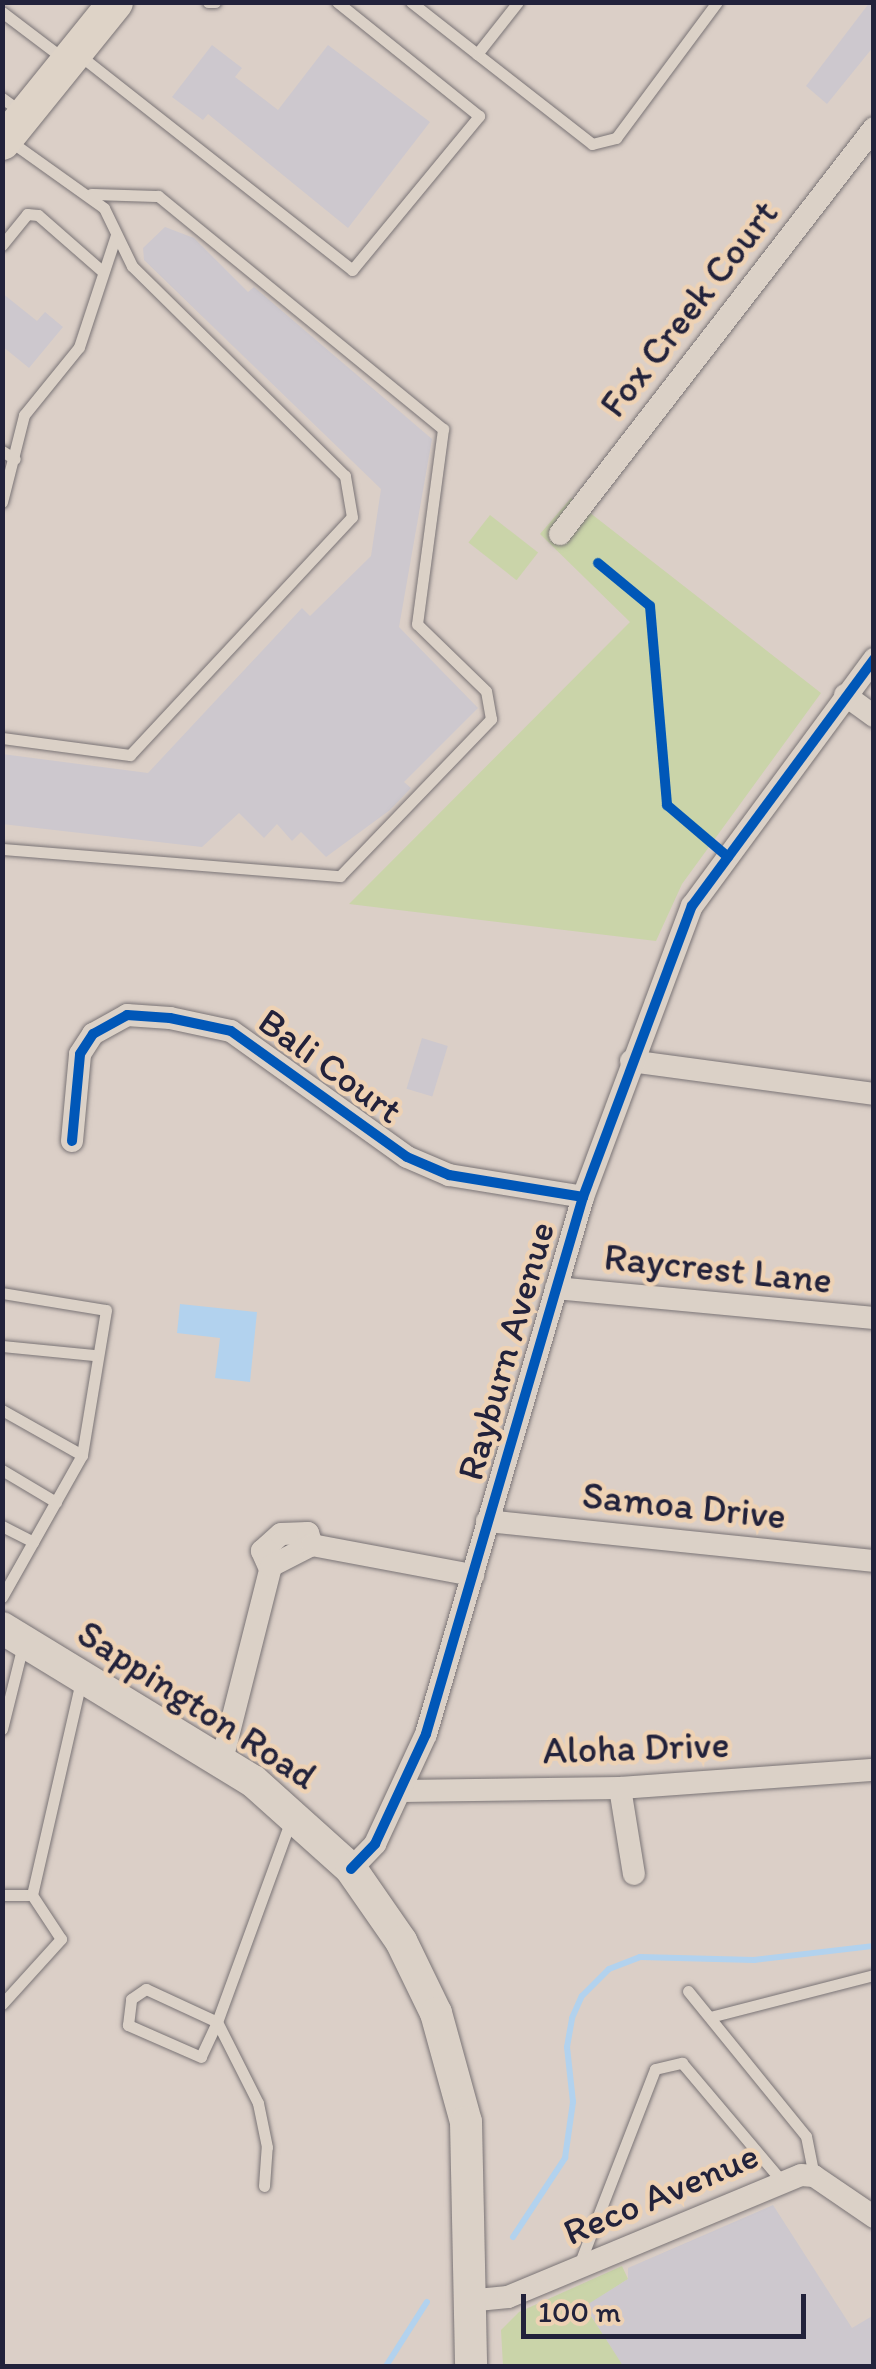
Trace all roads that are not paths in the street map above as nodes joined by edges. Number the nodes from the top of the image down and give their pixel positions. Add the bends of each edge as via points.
1 (115, 2) edge
2 (336, 2) edge
3 (411, 2) edge
4 (518, 2) edge
5 (717, 2) edge
6 (2, 12) edge
7 (477, 54) junction
8 (71, 56) junction
9 (9, 123) edge
10 (874, 128) edge
11 (91, 194) junction
12 (116, 234) junction
13 (2, 245) edge
14 (103, 272) junction
15 (2, 451) edge
16 (15, 459) junction
17 (2, 502) edge
18 (560, 534) dead end
19 (874, 659) edge
20 (846, 695) junction
21 (874, 716) edge
22 (2, 738) edge
23 (2, 848) edge
24 (631, 1062) junction
25 (874, 1094) edge
26 (72, 1141) dead end
27 (583, 1197) junction
28 (556, 1288) junction
29 (2, 1293) edge
30 (874, 1318) edge
31 (2, 1346) edge
32 (94, 1355) junction
33 (2, 1410) edge
34 (82, 1455) junction
35 (2, 1470) edge
36 (56, 1502) junction
37 (487, 1521) junction
38 (2, 1526) edge
39 (33, 1542) junction
40 (874, 1561) edge
41 (473, 1575) junction
42 (2, 1598) edge
43 (13, 1634) edge
44 (82, 1677) junction
45 (2, 1729) edge
46 (222, 1760) junction
47 (874, 1770) edge
48 (620, 1788) junction
49 (402, 1791) junction
50 (294, 1814) junction
51 (350, 1870) junction
52 (634, 1874) dead end
53 (2, 1894) edge
54 (32, 1895) junction
55 (874, 1975) edge
56 (688, 1991) dead end
57 (2, 2004) edge
58 (710, 2017) junction
59 (217, 2022) junction
60 (814, 2176) junction
61 (782, 2180) junction
62 (264, 2186) dead end
63 (874, 2217) edge
64 (578, 2268) junction
65 (467, 2301) junction
66 (471, 2366) edge

1 - 8 main road
2 - 8 lane via 479,116 352,270
3 - 7 lane
4 - 7 lane
5 - 7 lane via 616,138 592,144
6 - 8 lane
8 - 9 main road
9 - 11 lane
10 - 18 street, Fox Creek Court
11 - 12 lane
11 - 23 lane via 158,196 443,429 416,624 486,691 490,719 340,876
12 - 14 lane
12 - 22 lane via 132,266 345,476 352,517 130,755
13 - 14 lane via 27,214 38,215
14 - 16 lane via 79,347 24,415
15 - 16 lane
16 - 17 lane
19 - 20 street, Rayburn Avenue
20 - 21 street
20 - 24 street, Rayburn Avenue via 692,906
24 - 25 street
24 - 27 street, Rayburn Avenue
26 - 27 street, Bali Court via 80,1054 93,1034 128,1015 170,1018 231,1031 407,1157 449,1175
27 - 28 street, Rayburn Avenue
28 - 30 street, Raycrest Lane
28 - 37 street, Rayburn Avenue
29 - 32 lane via 102,1305
31 - 32 lane
32 - 34 lane
33 - 34 lane
34 - 36 lane
35 - 36 lane
36 - 39 lane
37 - 40 street, Samoa Drive
37 - 41 street, Rayburn Avenue
38 - 39 lane
39 - 42 lane
41 - 46 street via 312,1545 270,1569
41 - 49 street, Rayburn Avenue
43 - 44 main road, Sappington Road
43 - 45 lane
44 - 46 main road, Sappington Road
44 - 54 lane
46 - 50 main road, Sappington Road
47 - 48 street, Aloha Drive
48 - 49 street, Aloha Drive
48 - 52 street
49 - 51 street, Rayburn Avenue via 376,1844
50 - 51 main road, Sappington Road
50 - 59 lane
51 - 65 main road, Sappington Road via 401,1941 436,2014 457,2084 466,2122
53 - 54 lane
54 - 57 lane via 61,1939
55 - 58 lane
56 - 58 lane
58 - 60 lane via 806,2136
59 - 59 lane via 146,1988 130,1999 124,2016 128,2026 201,2056
59 - 62 lane via 258,2103 267,2147
60 - 61 street, Reco Avenue
60 - 63 street, Reco Avenue
61 - 64 street, Reco Avenue
61 - 64 lane via 682,2064 655,2069
64 - 65 street, Reco Avenue via 508,2297
65 - 66 main road, Sappington Road

